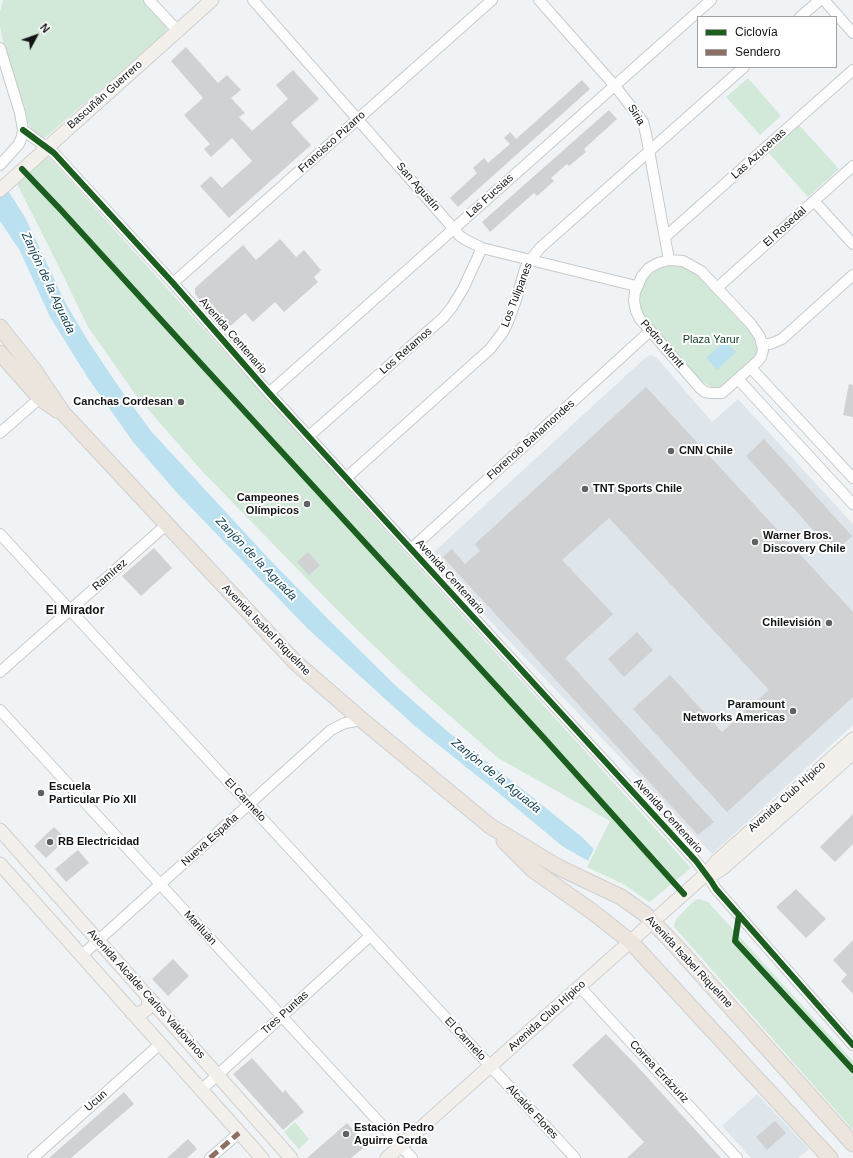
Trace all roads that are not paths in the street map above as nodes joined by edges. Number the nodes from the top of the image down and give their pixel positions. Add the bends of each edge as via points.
1 (150, 0) edge
2 (212, 0) edge
3 (253, 0) edge
4 (492, 0) edge
5 (539, 0) edge
6 (711, 0) edge
7 (820, 0) edge
8 (824, 0) edge
9 (697, 15) edge
10 (801, 16) edge
11 (177, 30) junction
12 (853, 33) edge
13 (0, 48) edge
14 (743, 68) edge
15 (853, 70) edge
16 (615, 86) junction
17 (358, 119) junction
18 (23, 130) junction
19 (46, 148) junction
20 (648, 152) junction
21 (0, 165) edge
22 (853, 166) edge
23 (4, 186) edge
24 (814, 201) junction
25 (454, 228) junction
26 (665, 237) junction
27 (853, 244) edge
28 (482, 248) junction
29 (530, 260) junction
30 (669, 260) junction
31 (853, 275) edge
32 (173, 283) junction
33 (636, 286) junction
34 (717, 288) junction
35 (0, 327) edge
36 (650, 331) junction
37 (762, 344) junction
38 (0, 353) edge
39 (751, 368) junction
40 (738, 379) junction
41 (269, 393) junction
42 (40, 398) junction
43 (63, 413) junction
44 (0, 433) edge
45 (309, 436) junction
46 (346, 478) junction
47 (853, 478) edge
48 (853, 504) edge
49 (166, 525) junction
50 (0, 534) edge
51 (411, 549) junction
52 (70, 610) junction
53 (0, 672) edge
54 (0, 710) edge
55 (362, 720) junction
56 (853, 739) edge
57 (853, 753) edge
58 (249, 804) junction
59 (778, 813) junction
60 (490, 826) junction
61 (3, 839) edge
62 (0, 864) edge
63 (706, 874) junction
64 (160, 885) junction
65 (653, 922) junction
66 (370, 936) junction
67 (98, 941) junction
68 (630, 942) junction
69 (82, 956) junction
70 (119, 964) junction
71 (103, 980) junction
72 (133, 980) junction
73 (580, 987) junction
74 (116, 994) junction
75 (149, 998) junction
76 (132, 1013) junction
77 (164, 1014) junction
78 (281, 1016) junction
79 (148, 1030) junction
80 (160, 1044) junction
81 (853, 1045) edge
82 (490, 1066) junction
83 (217, 1075) junction
84 (201, 1090) junction
85 (267, 1131) junction
86 (239, 1133) junction
87 (249, 1144) junction
88 (278, 1144) junction
89 (853, 1144) edge
90 (400, 1146) junction
91 (33, 1158) edge
92 (210, 1158) edge
93 (262, 1158) edge
94 (291, 1158) edge
95 (387, 1158) edge
96 (412, 1158) edge
97 (575, 1158) edge
98 (737, 1158) edge
99 (830, 1158) edge

1 - 11 street
2 - 11 main road, Bascuñán Guerrero
3 - 17 street, San Agustín
4 - 17 street, Francisco Pizarro
5 - 16 street, Siria
6 - 9 street, Las Fucsias
7 - 10 street
8 - 12 street
9 - 16 street, Las Fucsias
11 - 19 main road, Bascuñán Guerrero
13 - 18 street
14 - 20 street, Los Tulipanes
15 - 26 street, Las Azucenas
16 - 20 street, Siria via 643,122
16 - 25 street, Las Fucsias
17 - 25 street, San Agustín
17 - 32 street, Francisco Pizarro
18 - 19 street, Avenida Centenario
18 - 21 street via 19,144
19 - 23 main road, Bascuñán Guerrero
19 - 32 street, Avenida Centenario via 54,153
20 - 26 street, Siria
20 - 29 street, Los Tulipanes via 540,248
22 - 24 street, El Rosedal
24 - 27 street
24 - 34 street, El Rosedal
25 - 28 street, San Agustín via 466,240
25 - 41 street, Las Fucsias
26 - 30 street, Siria
28 - 29 street, San Agustín
28 - 45 street, Los Retamos via 463,289 443,318
29 - 33 street, San Agustín
29 - 46 street, Los Tulipanes via 508,322 493,346
30 - 33 street via 649,268
30 - 34 street via 692,265
31 - 37 street via 782,339
32 - 41 street, Avenida Centenario
33 - 36 street, Pedro Montt via 636,311
34 - 37 street via 756,331
35 - 43 highway, Avenida Isabel Riquelme
36 - 40 street, Pedro Montt via 705,392 722,393
36 - 51 street, Florencio Bahamondes
37 - 39 street, Pedro Montt via 761,357
38 - 42 highway, Avenida Isabel Riquelme
39 - 40 street, Pedro Montt
39 - 47 street
40 - 48 street
41 - 45 street, Avenida Centenario
42 - 43 highway, Avenida Isabel Riquelme
42 - 44 street
43 - 49 highway, Avenida Isabel Riquelme
45 - 46 street, Avenida Centenario
46 - 51 street, Avenida Centenario
49 - 52 street, Ramírez
49 - 55 highway, Avenida Isabel Riquelme via 295,662
50 - 52 street, El Carmelo
51 - 63 street, Avenida Centenario
52 - 53 street, Ramírez
52 - 58 street, El Carmelo
54 - 64 street, Mariluán
55 - 58 street, Nueva España via 344,723 331,730
55 - 60 highway, Avenida Isabel Riquelme
56 - 59 main road, Avenida Club Hípico
57 - 59 main road, Avenida Club Hípico
58 - 64 street, Nueva España
58 - 66 street, El Carmelo
59 - 63 main road, Avenida Club Hípico via 717,860
60 - 65 highway, Avenida Isabel Riquelme via 558,866 621,897
60 - 68 highway, Avenida Isabel Riquelme via 533,870
61 - 67 main road, Avenida Alcalde Carlos Valdovinos
62 - 69 main road, Avenida Alcalde Carlos Valdovinos
63 - 65 main road, Avenida Club Hípico
63 - 81 street, Avenida Centenario via 716,889
64 - 67 street, Nueva España
64 - 78 street, Mariluán
65 - 68 main road, Avenida Club Hípico
65 - 89 highway, Avenida Isabel Riquelme
66 - 78 street, Tres Puntas
66 - 82 street, El Carmelo
67 - 69 street, Nueva España
67 - 70 main road, Avenida Alcalde Carlos Valdovinos
68 - 73 main road, Avenida Club Hípico
68 - 99 highway, Avenida Isabel Riquelme
69 - 71 main road, Avenida Alcalde Carlos Valdovinos
70 - 71 main road via 117,974 111,979
70 - 72 main road, Avenida Alcalde Carlos Valdovinos
71 - 74 main road, Avenida Alcalde Carlos Valdovinos
72 - 74 main road via 120,983
72 - 75 main road, Avenida Alcalde Carlos Valdovinos
73 - 82 main road, Avenida Club Hípico
73 - 98 street, Correa Errázuriz
74 - 76 main road, Avenida Alcalde Carlos Valdovinos
75 - 76 main road via 148,1008 141,1013
75 - 77 main road, Avenida Alcalde Carlos Valdovinos
76 - 79 main road, Avenida Alcalde Carlos Valdovinos
77 - 79 main road via 150,1018
77 - 83 main road, Avenida Alcalde Carlos Valdovinos
78 - 83 street, Tres Puntas
78 - 90 street, Mariluán
79 - 80 main road, Avenida Alcalde Carlos Valdovinos
80 - 84 main road, Avenida Alcalde Carlos Valdovinos
80 - 91 street, Ucun
82 - 90 main road, Avenida Club Hípico
82 - 97 street, Alcalde Flores
83 - 84 street, Tres Puntas
83 - 85 main road, Avenida Alcalde Carlos Valdovinos
84 - 86 main road, Avenida Alcalde Carlos Valdovinos
85 - 87 main road via 262,1143 256,1146
85 - 88 main road, Avenida Alcalde Carlos Valdovinos
86 - 87 main road, Avenida Alcalde Carlos Valdovinos
86 - 92 street
87 - 93 main road, Avenida Alcalde Carlos Valdovinos
88 - 93 main road via 266,1148
88 - 94 main road, Avenida Alcalde Carlos Valdovinos
90 - 95 main road, Avenida Club Hípico
90 - 96 street, Mariluán

